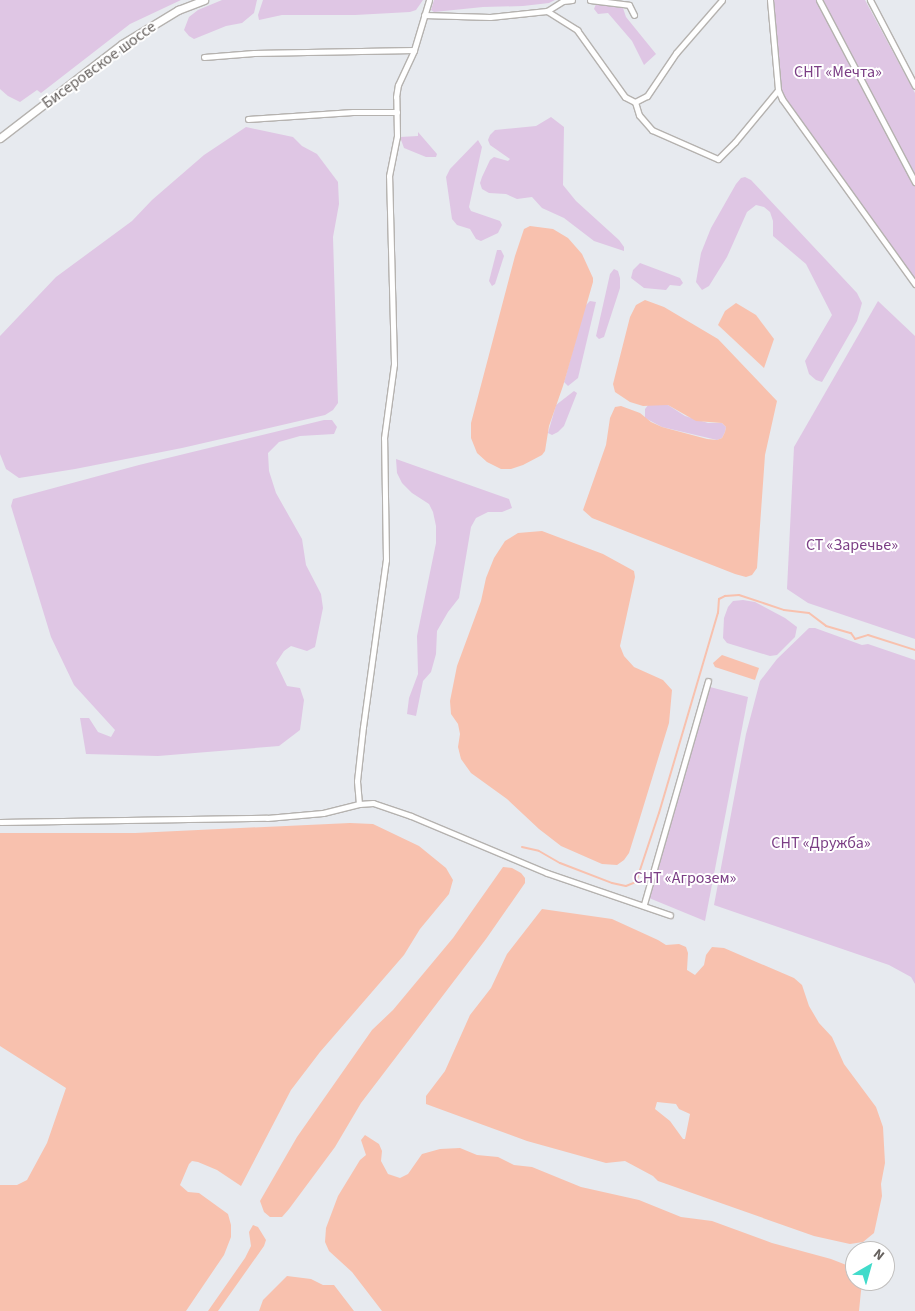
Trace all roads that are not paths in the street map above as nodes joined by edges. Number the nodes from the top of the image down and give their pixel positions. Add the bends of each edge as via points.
1 (204, 0) edge
2 (429, 0) edge
3 (572, 0) edge
4 (590, 0) edge
5 (722, 0) edge
6 (770, 0) edge
7 (818, 0) edge
8 (870, 0) edge
9 (547, 11) junction
10 (634, 15) dead end
11 (424, 16) junction
12 (414, 50) junction
13 (204, 57) dead end
14 (915, 86) edge
15 (778, 90) junction
16 (635, 102) junction
17 (397, 112) junction
18 (248, 119) dead end
19 (0, 138) edge
20 (915, 182) edge
21 (915, 284) edge
22 (708, 681) dead end
23 (359, 804) junction
24 (0, 822) edge
25 (644, 904) junction
26 (670, 915) dead end

1 - 19 main road, Бисеровское шоссе via 178,10 122,44
2 - 11 street
3 - 9 street via 563,1
4 - 10 street via 629,5
5 - 16 street via 676,53 647,96
6 - 15 street
7 - 20 street
8 - 14 street
9 - 11 street via 490,17
9 - 16 street via 577,30 625,97
11 - 12 street
12 - 13 street
12 - 17 street via 398,85
15 - 16 street via 718,159 652,130 639,116
15 - 21 street
17 - 18 street
17 - 23 street via 389,176 394,364 384,438 386,560 357,781
22 - 25 street
23 - 24 street via 323,813 267,818
23 - 25 street via 373,803 386,807 547,872
25 - 26 street

